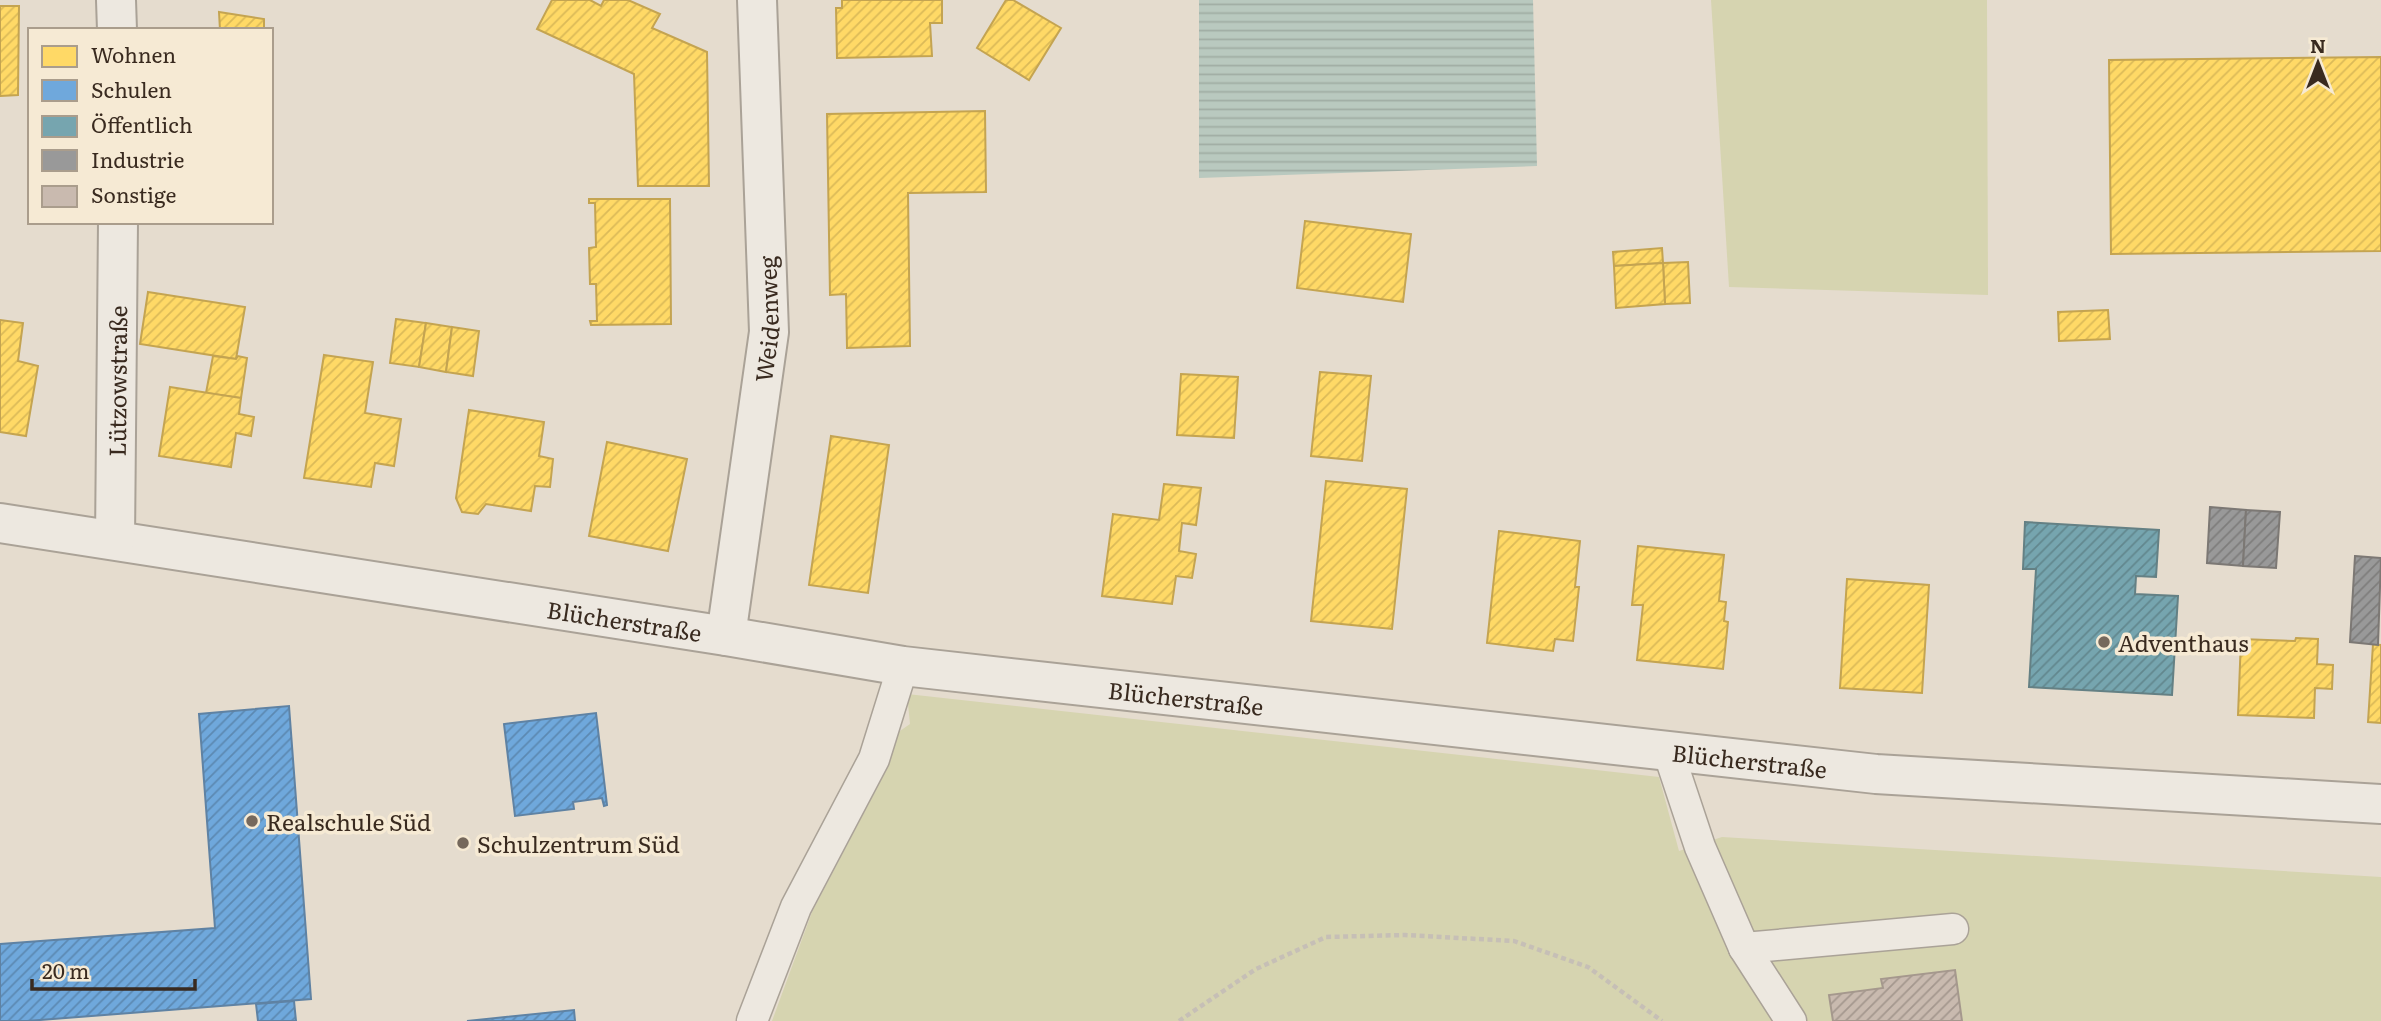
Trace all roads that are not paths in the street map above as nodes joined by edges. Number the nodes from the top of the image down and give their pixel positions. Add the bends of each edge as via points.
1 (116, 0) edge
2 (757, 0) edge
3 (117, 28) edge
4 (118, 224) edge
5 (0, 523) edge
6 (114, 540) junction
7 (726, 636) junction
8 (903, 666) junction
9 (1668, 751) junction
10 (2381, 804) edge
11 (1953, 929) dead end
12 (1744, 948) junction
13 (752, 1021) edge
14 (1791, 1021) edge

1 - 3 street
2 - 7 street, Weidenweg via 769,332
4 - 6 street, Lützowstraße
5 - 6 street, Blücherstraße
6 - 7 street, Blücherstraße
7 - 8 street, Blücherstraße
8 - 9 street, Blücherstraße
8 - 13 lane via 874,759 796,906
9 - 10 street, Blücherstraße via 1876,774
9 - 12 lane via 1700,847
11 - 12 lane
12 - 14 lane

